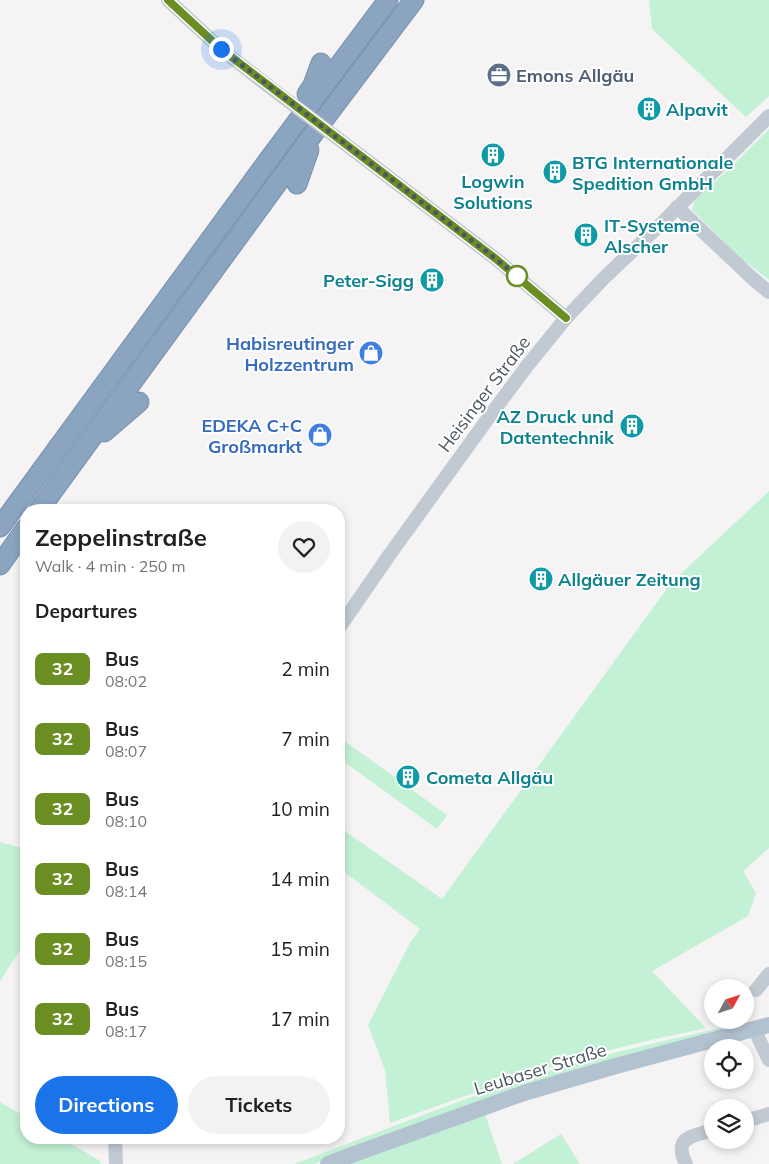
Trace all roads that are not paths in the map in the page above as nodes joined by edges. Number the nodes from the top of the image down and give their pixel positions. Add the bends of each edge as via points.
1 (168, 0) edge
2 (388, 0) edge
3 (414, 0) edge
4 (322, 62) dead end
5 (769, 116) edge
6 (316, 130) junction
7 (267, 162) junction
8 (297, 184) dead end
9 (680, 205) junction
10 (769, 292) edge
11 (566, 318) junction
12 (139, 402) dead end
13 (75, 458) junction
14 (43, 504) edge
15 (0, 527) edge
16 (20, 536) edge
17 (0, 564) edge
18 (345, 619) edge
19 (769, 974) edge
20 (756, 990) dead end
21 (761, 1027) edge
22 (769, 1060) edge
23 (769, 1114) edge
24 (754, 1118) edge
25 (704, 1133) edge
26 (115, 1144) edge
27 (116, 1164) edge
28 (328, 1164) edge
29 (686, 1164) edge

1 - 11 street, bridge via 221,49 496,259
2 - 7 highway
3 - 6 highway
4 - 7 highway via 313,85
5 - 9 street, Heisinger Straße
6 - 8 highway
6 - 13 highway
7 - 15 highway
9 - 10 street
9 - 11 street, Heisinger Straße
11 - 18 street, Heisinger Straße via 526,366
12 - 13 highway
13 - 14 highway
16 - 17 highway
19 - 20 street
21 - 22 street
21 - 28 main road, Leubaser Straße via 524,1093
23 - 24 street
25 - 29 street via 683,1142 680,1149
26 - 27 street

